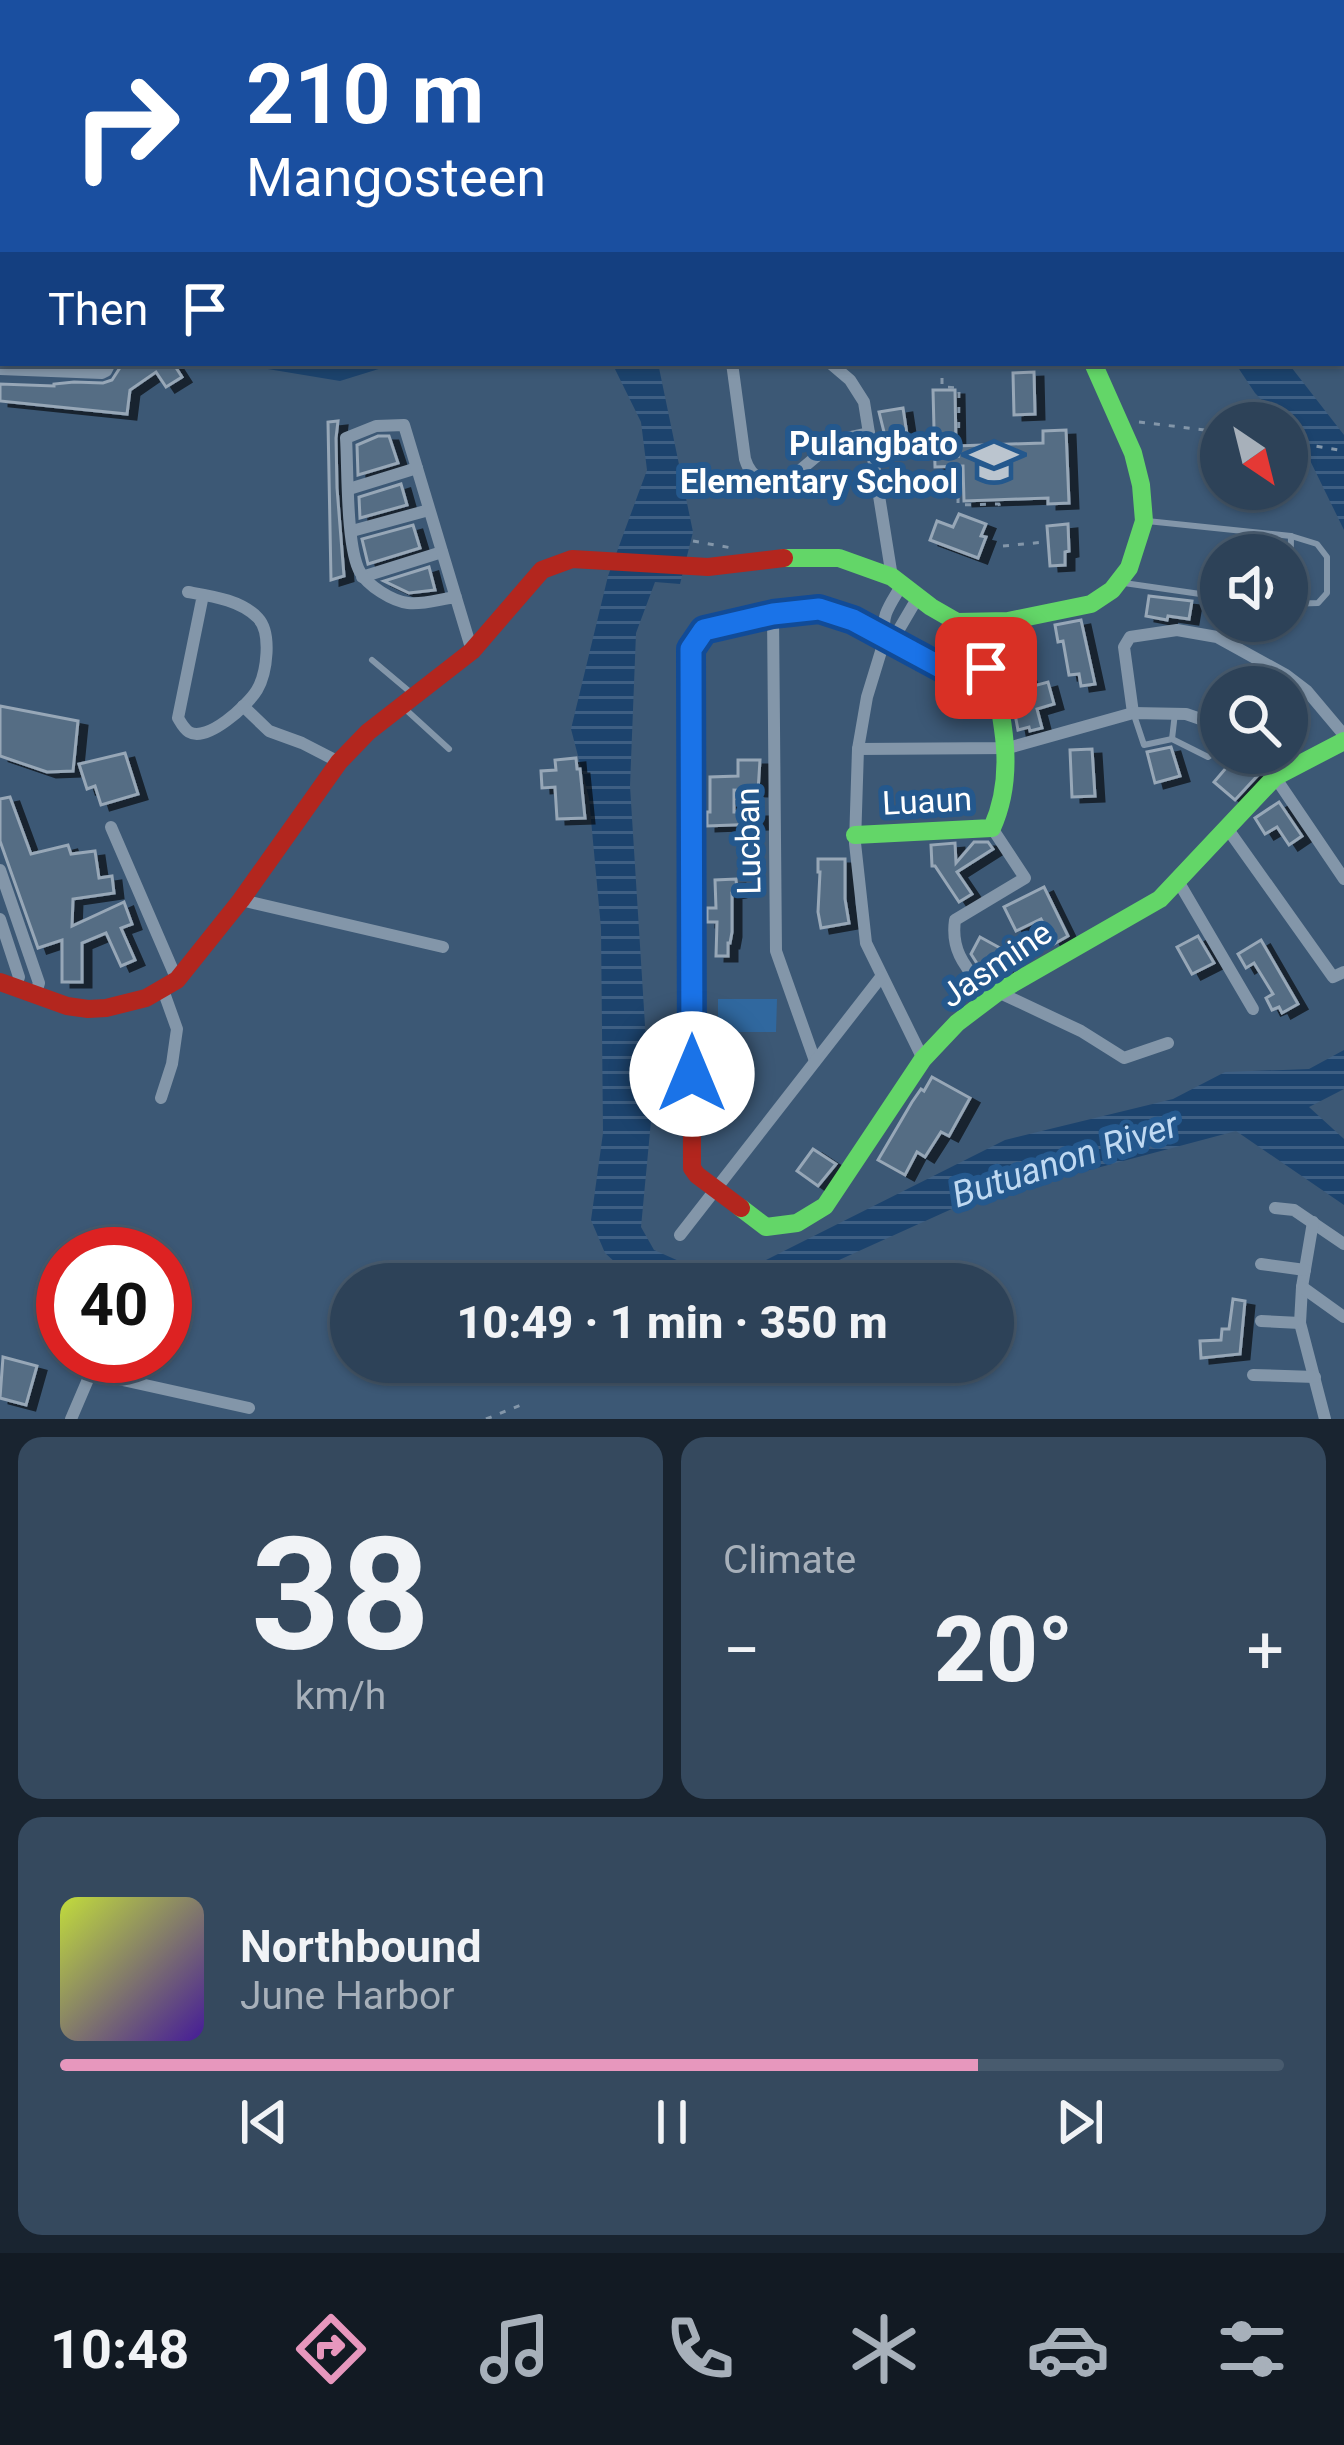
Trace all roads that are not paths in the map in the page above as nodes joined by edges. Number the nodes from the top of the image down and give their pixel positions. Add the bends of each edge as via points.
1 (732, 366) edge
2 (834, 366) edge
3 (1095, 366) edge
4 (48, 367) edge
5 (108, 367) edge
6 (0, 369) edge
7 (869, 433) junction
8 (417, 468) junction
9 (350, 489) junction
10 (429, 509) junction
11 (1144, 521) junction
12 (352, 531) junction
13 (1271, 534) edge
14 (1308, 541) edge
15 (442, 552) junction
16 (362, 577) junction
17 (1119, 583) junction
18 (904, 587) junction
19 (188, 592) dead end
20 (1200, 594) edge
21 (203, 595) junction
22 (455, 597) junction
23 (1308, 605) edge
24 (773, 614) junction
25 (886, 637) junction
26 (472, 651) junction
27 (372, 660) dead end
28 (407, 700) junction
29 (243, 706) junction
30 (1133, 713) junction
31 (1175, 713) junction
32 (1200, 718) edge
33 (1344, 738) edge
34 (1172, 739) junction
35 (448, 748) dead end
36 (1008, 748) junction
37 (858, 749) junction
38 (1200, 753) edge
39 (339, 762) junction
40 (1272, 774) edge
41 (1275, 778) junction
42 (112, 826) dead end
43 (992, 828) junction
44 (1227, 828) junction
45 (855, 835) junction
46 (0, 870) edge
47 (1344, 879) edge
48 (1178, 880) junction
49 (241, 900) junction
50 (0, 919) edge
51 (443, 947) dead end
52 (1344, 972) edge
53 (880, 976) junction
54 (8, 985) edge
55 (170, 985) junction
56 (35, 994) junction
57 (994, 995) junction
58 (1253, 1009) dead end
59 (1168, 1043) dead end
60 (922, 1059) junction
61 (815, 1061) junction
62 (161, 1097) dead end
63 (717, 1188) junction
64 (1275, 1208) dead end
65 (1313, 1222) junction
66 (680, 1235) dead end
67 (1344, 1244) edge
68 (1261, 1264) dead end
69 (1305, 1270) junction
70 (1302, 1287) junction
71 (1344, 1317) edge
72 (1262, 1322) dead end
73 (1300, 1323) junction
74 (1253, 1375) dead end
75 (1315, 1377) junction
76 (87, 1383) edge
77 (136, 1383) edge
78 (249, 1408) dead end
79 (71, 1419) edge
80 (1325, 1419) edge

1 - 7 street via 745,459 758,479 786,482 836,440
2 - 7 street via 864,402
3 - 11 street via 1133,453
4 - 5 street
4 - 6 street
7 - 18 street
8 - 9 street
8 - 9 street via 404,424 376,426 346,439
8 - 10 street
9 - 12 street
10 - 12 street
10 - 15 street
11 - 13 lane
11 - 17 street
12 - 16 street
14 - 23 lane via 1327,557 1327,592
15 - 16 street
15 - 22 street
16 - 22 street via 406,603
17 - 18 street via 1090,604 988,623 957,622
17 - 20 lane
18 - 25 street via 898,631
18 - 26 street via 839,558 708,567 572,559 542,570
19 - 21 street
21 - 29 street via 238,604 266,628 261,681
21 - 29 street via 178,718 191,734 209,733
22 - 26 street
24 - 25 street via 819,609
24 - 61 street, Lucban via 776,951
24 - 63 street via 704,630 691,649 692,1168
25 - 36 street, Luaun via 942,668 993,674
25 - 37 street
26 - 28 street
27 - 28 lane
28 - 35 lane
28 - 39 street
29 - 39 street via 268,731
30 - 31 street
30 - 33 street via 1126,642 1177,630 1217,637 1286,674
30 - 34 lane via 1144,745
30 - 36 street
31 - 32 street
31 - 34 lane
33 - 41 street, Jasmine
34 - 38 lane
36 - 37 street
36 - 43 street, Luaun
37 - 45 street
39 - 49 street
40 - 41 street
41 - 44 street, Jasmine
41 - 47 street
42 - 55 street
43 - 45 street, Luaun
43 - 57 street via 1024,878 955,920 952,940
44 - 48 street, Jasmine
44 - 52 street via 1333,977
45 - 53 street via 866,943
46 - 56 street via 39,983
48 - 57 street, Jasmine via 1160,899
48 - 58 street
49 - 51 street
49 - 55 street
50 - 54 street via 19,977
53 - 60 street
53 - 61 street
54 - 56 street
55 - 56 street via 127,1004 88,1009
55 - 62 street via 177,1030
57 - 59 street via 1124,1058
57 - 60 street, Jasmine
60 - 63 street, Jasmine via 825,1206 797,1223 766,1227
61 - 63 street
63 - 66 street
64 - 65 street
65 - 67 street
65 - 69 street
68 - 69 street
69 - 70 street
70 - 71 street
70 - 73 street
72 - 73 street
73 - 75 street
74 - 75 street
75 - 80 street
76 - 79 street
77 - 78 street

